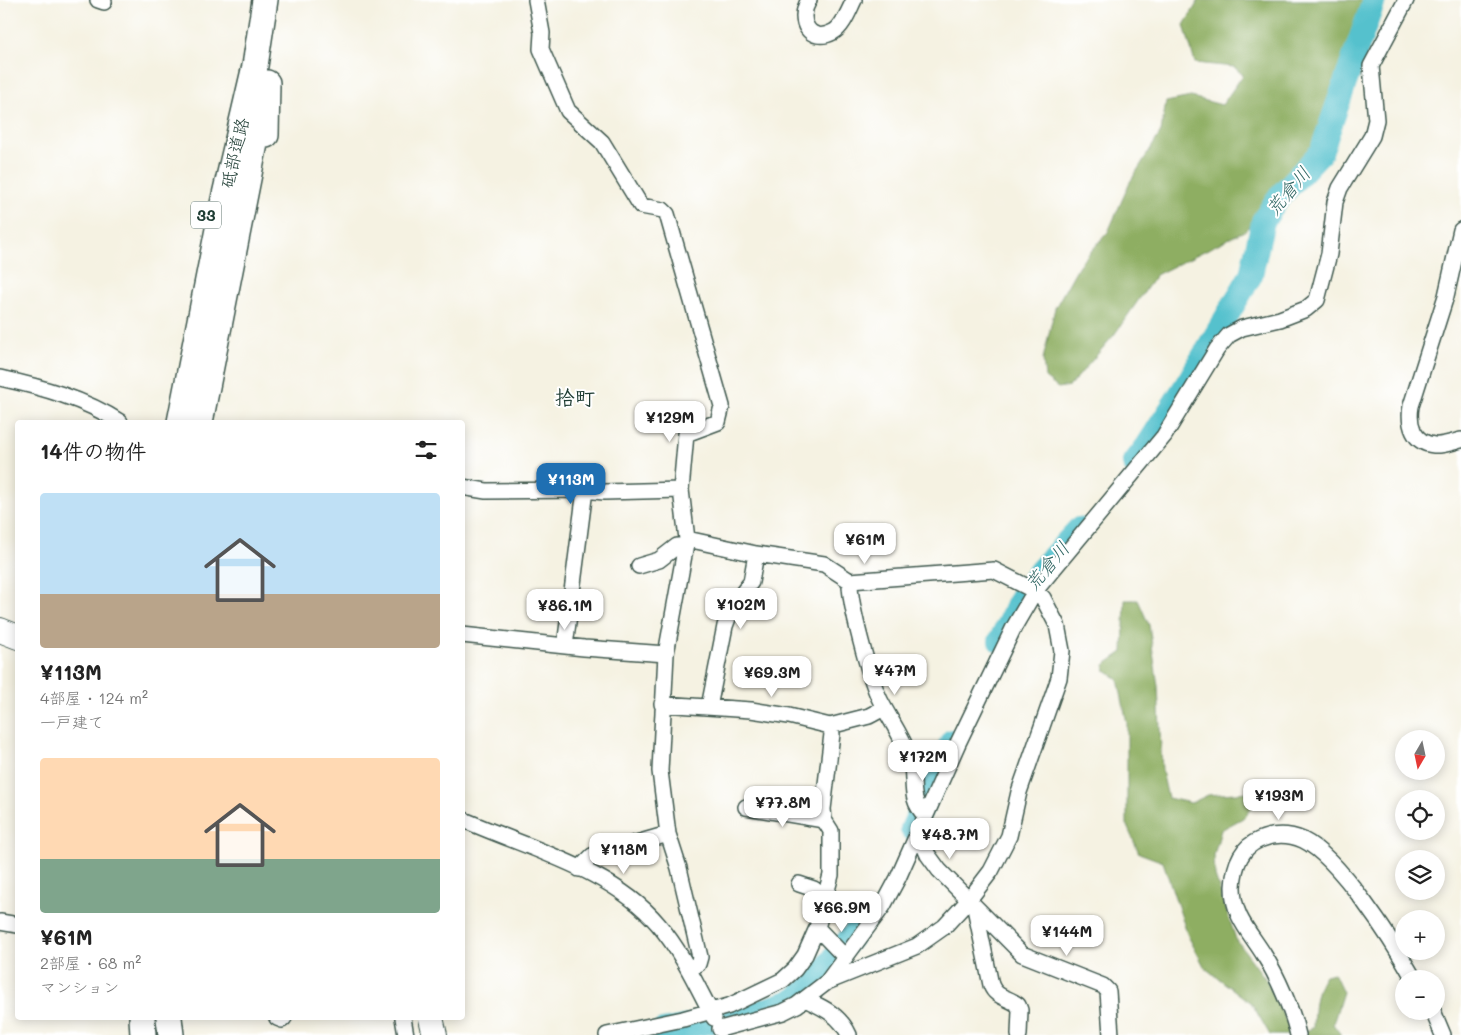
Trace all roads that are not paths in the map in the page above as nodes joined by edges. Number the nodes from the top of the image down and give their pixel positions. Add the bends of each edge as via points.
1 (536, 0) edge
2 (809, 0) edge
3 (854, 0) edge
4 (1406, 0) edge
5 (270, 4) edge
6 (267, 83) junction
7 (234, 200) junction
8 (1461, 230) edge
9 (0, 378) edge
10 (113, 420) edge
11 (164, 420) edge
12 (180, 420) edge
13 (200, 420) edge
14 (213, 420) edge
15 (1461, 440) edge
16 (465, 488) edge
17 (585, 490) junction
18 (681, 490) junction
19 (686, 543) junction
20 (756, 554) junction
21 (639, 566) dead end
22 (850, 581) junction
23 (1034, 591) junction
24 (0, 630) edge
25 (465, 635) edge
26 (15, 636) edge
27 (565, 646) junction
28 (666, 654) junction
29 (662, 704) junction
30 (709, 707) junction
31 (884, 708) junction
32 (830, 726) junction
33 (746, 807) dead end
34 (925, 816) junction
35 (465, 820) edge
36 (824, 820) junction
37 (918, 832) junction
38 (668, 834) junction
39 (579, 868) junction
40 (799, 884) dead end
41 (826, 901) junction
42 (971, 905) junction
43 (0, 922) edge
44 (15, 924) edge
45 (818, 928) junction
46 (845, 957) junction
47 (689, 970) junction
48 (1409, 970) edge
49 (827, 982) junction
50 (806, 999) junction
51 (125, 1020) edge
52 (142, 1020) edge
53 (159, 1020) edge
54 (169, 1020) edge
55 (1436, 1020) edge
56 (412, 1022) edge
57 (716, 1023) edge
58 (126, 1035) edge
59 (143, 1035) edge
60 (160, 1035) edge
61 (171, 1035) edge
62 (435, 1035) edge
63 (606, 1035) edge
64 (849, 1035) edge
65 (1019, 1035) edge
66 (1112, 1035) edge
67 (1298, 1035) edge
68 (1443, 1035) edge

1 - 18 street via 542,33 541,49 568,111 602,142 641,206 668,214 722,406 718,422 686,434
2 - 3 street via 802,16 804,24 810,31 826,35 834,32
4 - 23 street via 1371,66 1376,120 1372,136 1335,202 1329,254 1317,300 1306,309 1229,335 1212,356 1164,436
5 - 6 highway, 砥部道路 / 33
5 - 7 highway, 砥部道路 / 33 via 253,75
5 - 11 highway, 33 via 253,36 210,198
6 - 7 highway, 砥部道路 / 33
6 - 14 highway, 33 via 262,180
7 - 12 highway, 砥部道路 / 33
7 - 13 highway, 砥部道路 / 33
8 - 15 street via 1446,296 1409,418 1417,437 1425,443 1435,446
9 - 10 street via 65,396 103,411
16 - 17 street
17 - 18 street
17 - 27 street
18 - 19 street
19 - 20 street
19 - 21 street via 659,560
19 - 28 street
20 - 22 street via 824,564
20 - 30 street via 751,582 742,594 740,605 731,610 725,626
22 - 23 street via 994,570
22 - 31 street via 868,665
23 - 34 street
23 - 42 street via 1051,609 1057,625 1062,659 1060,678 1019,792 1009,836
24 - 26 main road
25 - 27 street
27 - 28 street
28 - 29 street
29 - 30 street
29 - 38 street via 660,771
30 - 32 street via 789,716
31 - 32 street via 868,716
31 - 34 street via 909,754 914,801
32 - 36 street via 832,734
33 - 36 street
34 - 37 street
35 - 39 street
36 - 41 street via 831,831 832,852
37 - 42 street via 928,855
37 - 46 street via 883,906
38 - 39 street via 592,856
38 - 47 street via 700,956 698,964
39 - 47 street via 613,886 646,910
40 - 41 street via 814,889
41 - 45 street
42 - 49 street via 917,946
42 - 65 street via 994,992 1018,1005 1020,1010
42 - 66 street via 1022,954 1108,990
43 - 44 street
45 - 46 street
45 - 57 street via 805,955 784,980 729,1006
46 - 49 street
47 - 57 street
48 - 67 street via 1379,921 1321,852 1304,840 1290,836 1270,835 1255,842 1240,855 1235,870 1233,888 1237,910 1246,932 1265,955
49 - 50 street
50 - 57 street via 784,1012
50 - 64 street via 834,1015
51 - 58 highway
52 - 59 highway
53 - 60 highway
54 - 61 highway
55 - 68 street
56 - 62 main road
57 - 63 street via 683,1019

